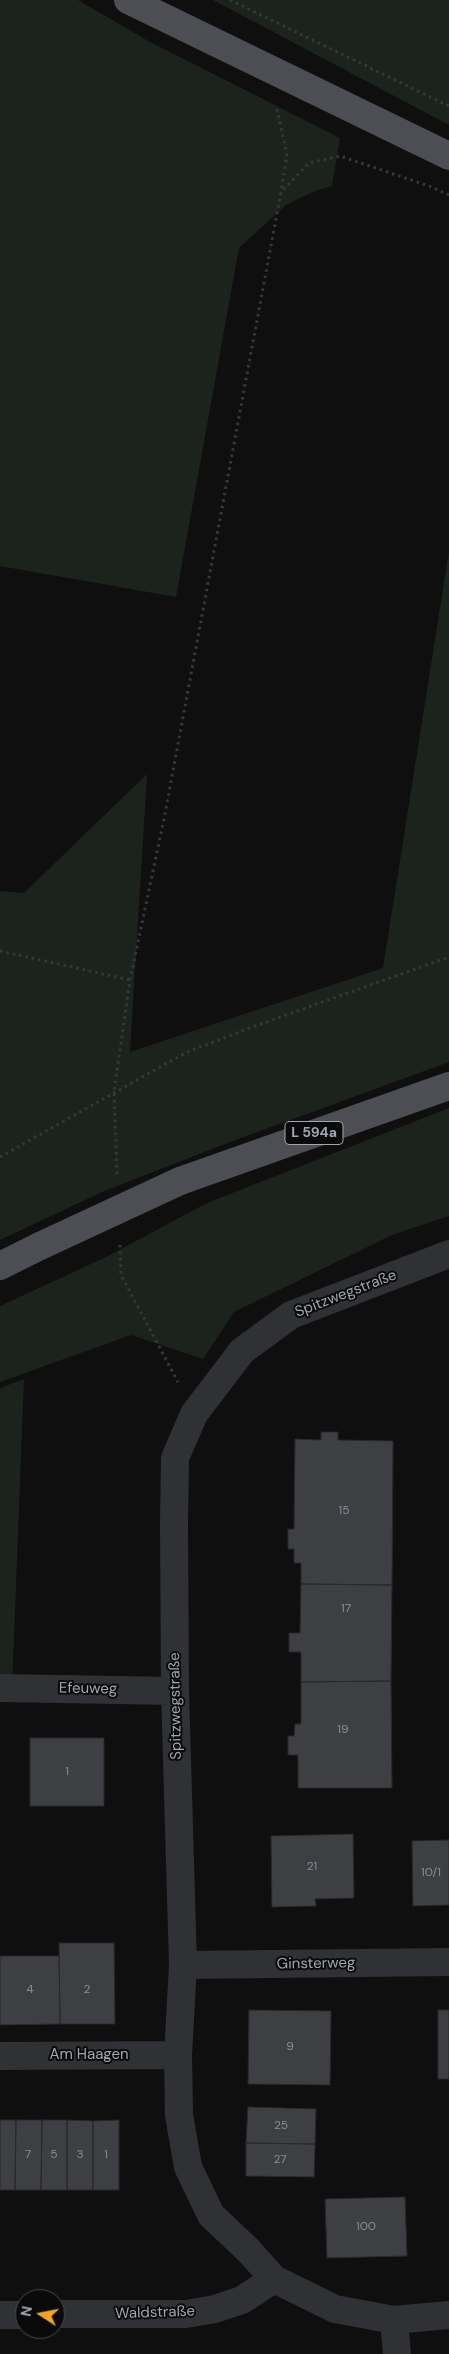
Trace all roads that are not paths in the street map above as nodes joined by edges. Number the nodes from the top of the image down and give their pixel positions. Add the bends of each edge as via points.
1 (128, 0) edge
2 (449, 156) edge
3 (449, 1086) edge
4 (449, 1254) edge
5 (0, 1266) edge
6 (0, 1688) edge
7 (175, 1691) junction
8 (449, 1962) edge
9 (183, 1965) junction
10 (178, 2055) junction
11 (0, 2056) edge
12 (274, 2279) junction
13 (15, 2314) edge
14 (65, 2314) edge
15 (0, 2315) edge
16 (449, 2316) edge
17 (394, 2320) junction
18 (397, 2354) edge

1 - 2 main road
3 - 5 main road, L 594a, bridge via 180,1181
4 - 7 street, Spitzwegstraße via 291,1315 242,1351 194,1414 175,1458
6 - 7 street, Efeuweg
7 - 9 street, Spitzwegstraße
8 - 9 street, Ginsterweg
9 - 10 street, Spitzwegstraße
10 - 11 street, Am Haagen
10 - 12 street, Spitzwegstraße via 179,2114 188,2167 211,2215
12 - 14 street, Waldstraße via 242,2300 186,2314
12 - 17 street via 335,2309
13 - 15 street
16 - 17 street
17 - 18 street

